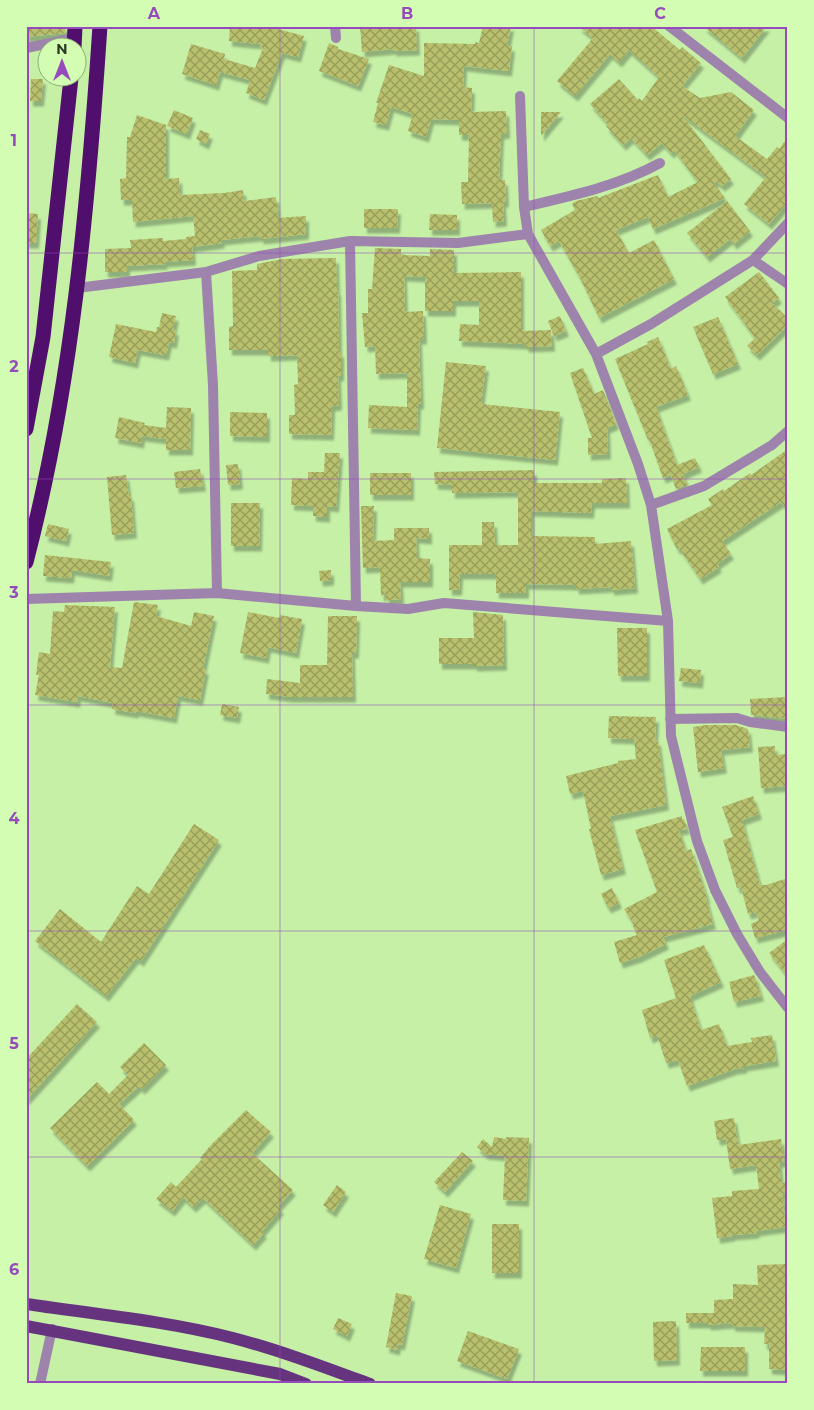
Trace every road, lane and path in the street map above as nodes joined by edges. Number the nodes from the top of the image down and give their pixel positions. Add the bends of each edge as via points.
1 (100, 26) edge
2 (335, 26) edge
3 (669, 26) edge
4 (75, 37) edge
5 (336, 38) dead end
6 (26, 48) edge
7 (70, 88) edge
8 (520, 96) dead end
9 (788, 118) edge
10 (660, 163) dead end
11 (524, 208) junction
12 (788, 223) edge
13 (528, 234) junction
14 (350, 240) junction
15 (753, 260) junction
16 (206, 272) junction
17 (788, 284) edge
18 (77, 288) junction
19 (596, 354) junction
20 (26, 429) edge
21 (788, 431) edge
22 (651, 505) junction
23 (26, 562) edge
24 (217, 593) junction
25 (26, 599) edge
26 (356, 606) junction
27 (668, 621) junction
28 (670, 719) junction
29 (788, 727) edge
30 (788, 1008) edge
31 (26, 1304) edge
32 (26, 1326) edge
33 (52, 1330) junction
34 (40, 1384) edge
35 (306, 1384) edge
36 (370, 1384) edge

1 - 18 highway
2 - 5 street
3 - 9 street
4 - 6 street
7 - 20 highway via 43,337
8 - 11 street
10 - 11 street via 596,189
11 - 13 street
12 - 15 street
13 - 14 street via 458,243
13 - 19 street
14 - 16 street via 259,256
14 - 26 street
15 - 17 street
15 - 19 street via 651,324
16 - 18 street
16 - 24 street via 213,385
18 - 23 highway via 65,380 40,509
19 - 22 street
21 - 22 street via 772,445 704,486
22 - 27 street
24 - 25 street
24 - 26 street
26 - 27 street via 408,609 444,603
27 - 28 street
28 - 29 street via 737,718
28 - 30 street via 671,736 697,841 715,890 760,972
31 - 36 main road via 232,1338 289,1354
32 - 33 main road
33 - 34 street
33 - 35 main road via 280,1374

